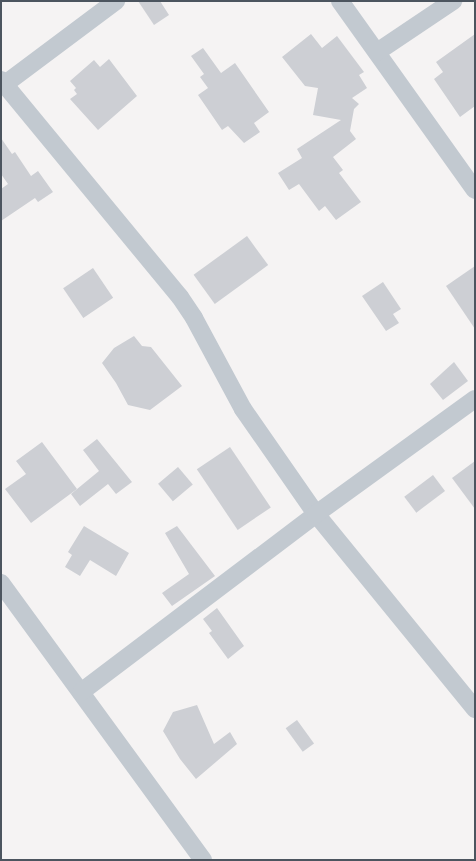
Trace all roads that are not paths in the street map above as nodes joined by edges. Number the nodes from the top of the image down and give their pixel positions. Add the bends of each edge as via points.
1 (116, 1) edge
2 (340, 1) edge
3 (454, 1) edge
4 (377, 52) junction
5 (3, 82) edge
6 (475, 190) edge
7 (475, 399) edge
8 (316, 514) junction
9 (1, 584) edge
10 (81, 692) junction
11 (475, 709) edge
12 (203, 860) edge

1 - 5 street
2 - 4 street
3 - 4 street
4 - 6 street
5 - 8 street via 180,297 243,409
7 - 8 street
8 - 10 street
8 - 11 street
9 - 10 street
10 - 12 street

